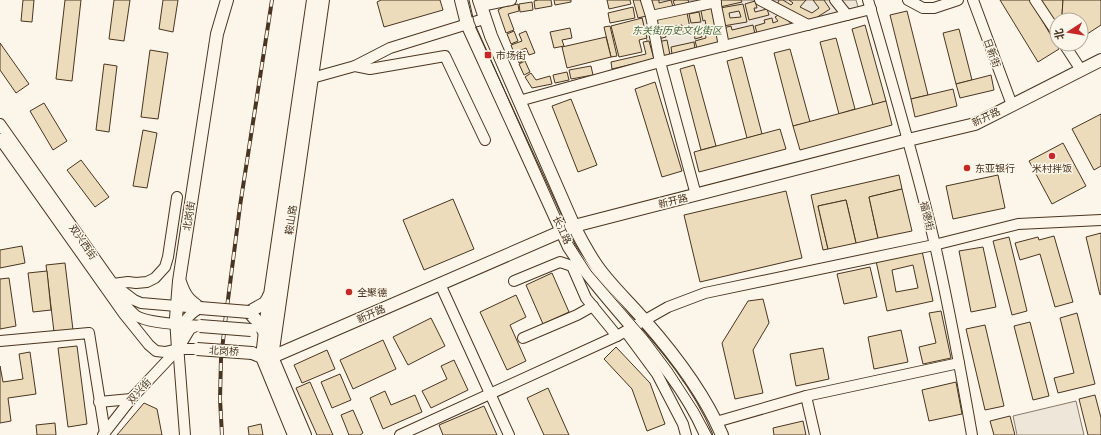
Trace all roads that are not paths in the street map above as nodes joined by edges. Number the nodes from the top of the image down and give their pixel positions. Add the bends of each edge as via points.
1 (227, 0) edge
2 (313, 0) edge
3 (323, 0) edge
4 (461, 0) edge
5 (511, 0) edge
6 (646, 0) edge
7 (760, 0) edge
8 (835, 0) edge
9 (908, 0) edge
10 (958, 0) edge
11 (973, 0) edge
12 (1035, 0) edge
13 (715, 1) edge
14 (480, 3) edge
15 (869, 4) edge
16 (847, 15) junction
17 (651, 16) junction
18 (484, 19) junction
19 (1049, 21) edge
20 (467, 24) junction
21 (808, 25) junction
22 (724, 46) junction
23 (1069, 52) edge
24 (1101, 60) edge
25 (660, 62) junction
26 (355, 66) junction
27 (1081, 70) junction
28 (312, 78) junction
29 (519, 101) junction
30 (1012, 105) junction
31 (0, 124) edge
32 (0, 139) edge
33 (485, 140) dead end
34 (908, 140) junction
35 (696, 195) junction
36 (177, 197) dead end
37 (1101, 220) edge
38 (574, 226) junction
39 (561, 232) junction
40 (934, 244) junction
41 (179, 281) junction
42 (514, 281) dead end
43 (113, 284) junction
44 (440, 284) junction
45 (270, 295) junction
46 (176, 305) junction
47 (593, 306) junction
48 (200, 308) junction
49 (249, 312) junction
50 (124, 314) junction
51 (645, 320) junction
52 (151, 321) junction
53 (179, 324) junction
54 (198, 326) junction
55 (625, 332) junction
56 (269, 335) junction
57 (523, 338) dead end
58 (0, 341) edge
59 (306, 342) junction
60 (178, 349) junction
61 (197, 349) joint
62 (156, 351) junction
63 (262, 356) junction
64 (167, 361) junction
65 (959, 364) junction
66 (181, 386) junction
67 (490, 394) junction
68 (806, 396) junction
69 (131, 399) junction
70 (99, 402) junction
71 (716, 422) junction
72 (104, 434) edge
73 (185, 435) edge
74 (294, 435) edge
75 (305, 435) edge
76 (400, 435) edge
77 (509, 435) edge
78 (686, 435) edge
79 (706, 435) edge
80 (722, 435) edge
81 (815, 435) edge
82 (972, 435) edge

1 - 41 main road, 北岗街 via 217,34
2 - 45 main road, 鞍山路
3 - 28 main road, 鞍山路
4 - 20 main road, 长江路
5 - 14 street
6 - 17 street
7 - 21 street
8 - 16 street
9 - 10 street via 923,8 934,8
11 - 30 street, 日新街
12 - 19 street
13 - 17 street
13 - 22 street
14 - 18 main road, 长江路
15 - 16 street
15 - 34 street, 福德街
16 - 21 street
17 - 25 street
18 - 20 street
18 - 29 main road, 长江路
20 - 26 street via 390,48
20 - 39 main road, 长江路
21 - 22 street
22 - 25 street
23 - 27 street
24 - 27 main road, 新开路
25 - 29 street
25 - 35 street
26 - 28 street
26 - 33 street via 370,69 445,56
27 - 30 main road, 新开路
28 - 56 main road, 鞍山路
29 - 38 main road, 长江路
30 - 34 main road, 新开路 via 975,124
31 - 43 street, 双兴西街
32 - 50 street, 双兴西街
34 - 35 main road, 新开路
34 - 40 street, 福德街
35 - 38 main road, 新开路
36 - 43 street via 165,267 147,282
37 - 40 street via 1018,224
38 - 39 main road, 新开路
38 - 51 main road, 长江路 via 597,266
39 - 44 main road, 新开路
39 - 55 main road, 长江路
40 - 51 street via 705,293 668,307
40 - 65 street, 福德街
41 - 46 main road, 北岗街
41 - 48 main road via 189,301
42 - 47 street via 560,262 572,266 586,298
43 - 46 street, 双兴西街 via 141,303
43 - 52 street via 134,314
44 - 59 main road, 新开路
44 - 67 street
45 - 49 main road via 265,303
45 - 56 main road, 鞍山路
46 - 48 street, 双兴西街
46 - 53 main road, 北岗街
47 - 55 street
47 - 57 street
48 - 49 main road, bridge
48 - 53 street
49 - 56 main road
50 - 52 street via 138,322
50 - 62 street, 双兴西街
51 - 55 street
51 - 71 main road, 长江路 via 680,365
52 - 53 street
53 - 54 street
53 - 60 main road, 北岗街
54 - 56 main road, bridge via 251,330
54 - 60 street, 双兴街 via 190,329
55 - 67 street
55 - 78 street via 657,374 683,424
55 - 79 main road, 长江路 via 654,352
56 - 59 main road via 293,344
56 - 63 main road, 鞍山路
58 - 70 street via 89,333
59 - 63 main road, 新开路
60 - 61 street
60 - 62 street
60 - 64 street, 双兴街
60 - 66 street, 北岗街
61 - 63 main road, 北岗桥, bridge
62 - 64 street, 双兴西街
63 - 74 main road
63 - 75 main road, 鞍山路
64 - 66 street, 双兴西街
64 - 69 street, 双兴街
65 - 68 street
65 - 82 street, 福德街
66 - 73 street, 北岗街
67 - 76 street
67 - 77 street
68 - 71 street
68 - 81 street
69 - 70 street
69 - 72 street, 双兴街
70 - 72 street
71 - 80 main road, 长江路

